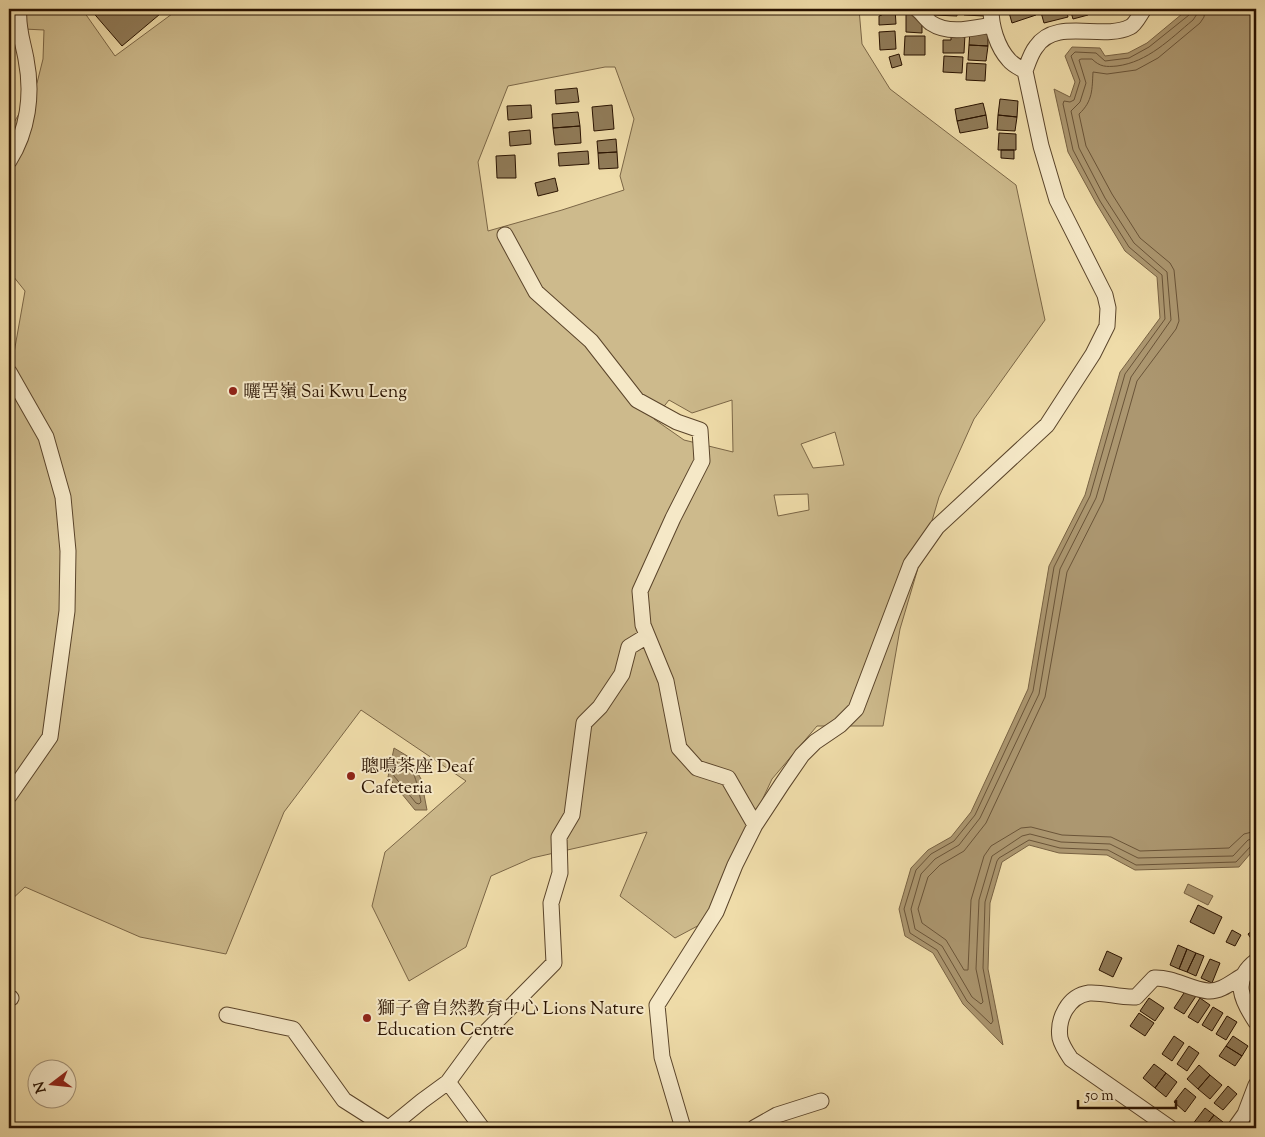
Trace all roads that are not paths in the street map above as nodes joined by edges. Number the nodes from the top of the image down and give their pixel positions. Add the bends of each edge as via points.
1 (19, 9) edge
2 (917, 9) edge
3 (991, 9) edge
4 (1144, 9) edge
5 (992, 25) junction
6 (1025, 71) junction
7 (9, 161) edge
8 (505, 236) dead end
9 (9, 372) edge
10 (647, 636) junction
11 (9, 796) edge
12 (755, 825) junction
13 (1256, 961) edge
14 (1244, 975) junction
15 (227, 1015) dead end
16 (1256, 1022) edge
17 (448, 1082) junction
18 (1256, 1084) edge
19 (821, 1101) dead end
20 (389, 1128) edge
21 (482, 1128) edge
22 (683, 1128) edge
23 (754, 1128) edge
24 (1170, 1128) edge
25 (1235, 1128) edge

1 - 7 street via 29,98 24,127
2 - 5 street via 928,21 948,29
3 - 5 street
4 - 6 street via 1132,26 1114,32 1050,33 1036,46
5 - 6 street via 1009,60
6 - 12 street via 1041,146 1057,200 1105,295 1107,326 1093,354 1047,425 937,527 911,564 856,709 840,725 814,742
8 - 10 street via 536,292 591,341 637,400 677,422 700,430 702,461 640,591
9 - 11 street via 46,437 63,497 68,551 67,611 50,736
10 - 12 street via 666,682 679,748 697,768 728,778
10 - 17 street via 629,647 622,674 600,707 584,723 572,815 559,837 560,873 551,903 554,963 481,1037
12 - 22 street via 716,912 658,1005 662,1057
13 - 14 street
14 - 16 street via 1240,989 1244,1004
14 - 24 street via 1224,987 1209,991 1154,978 1136,997 1081,995 1067,1006 1062,1016 1060,1039 1071,1059
15 - 20 street via 293,1029 344,1100
17 - 20 street
17 - 21 street
18 - 25 street via 1245,1114
19 - 23 street via 777,1115

